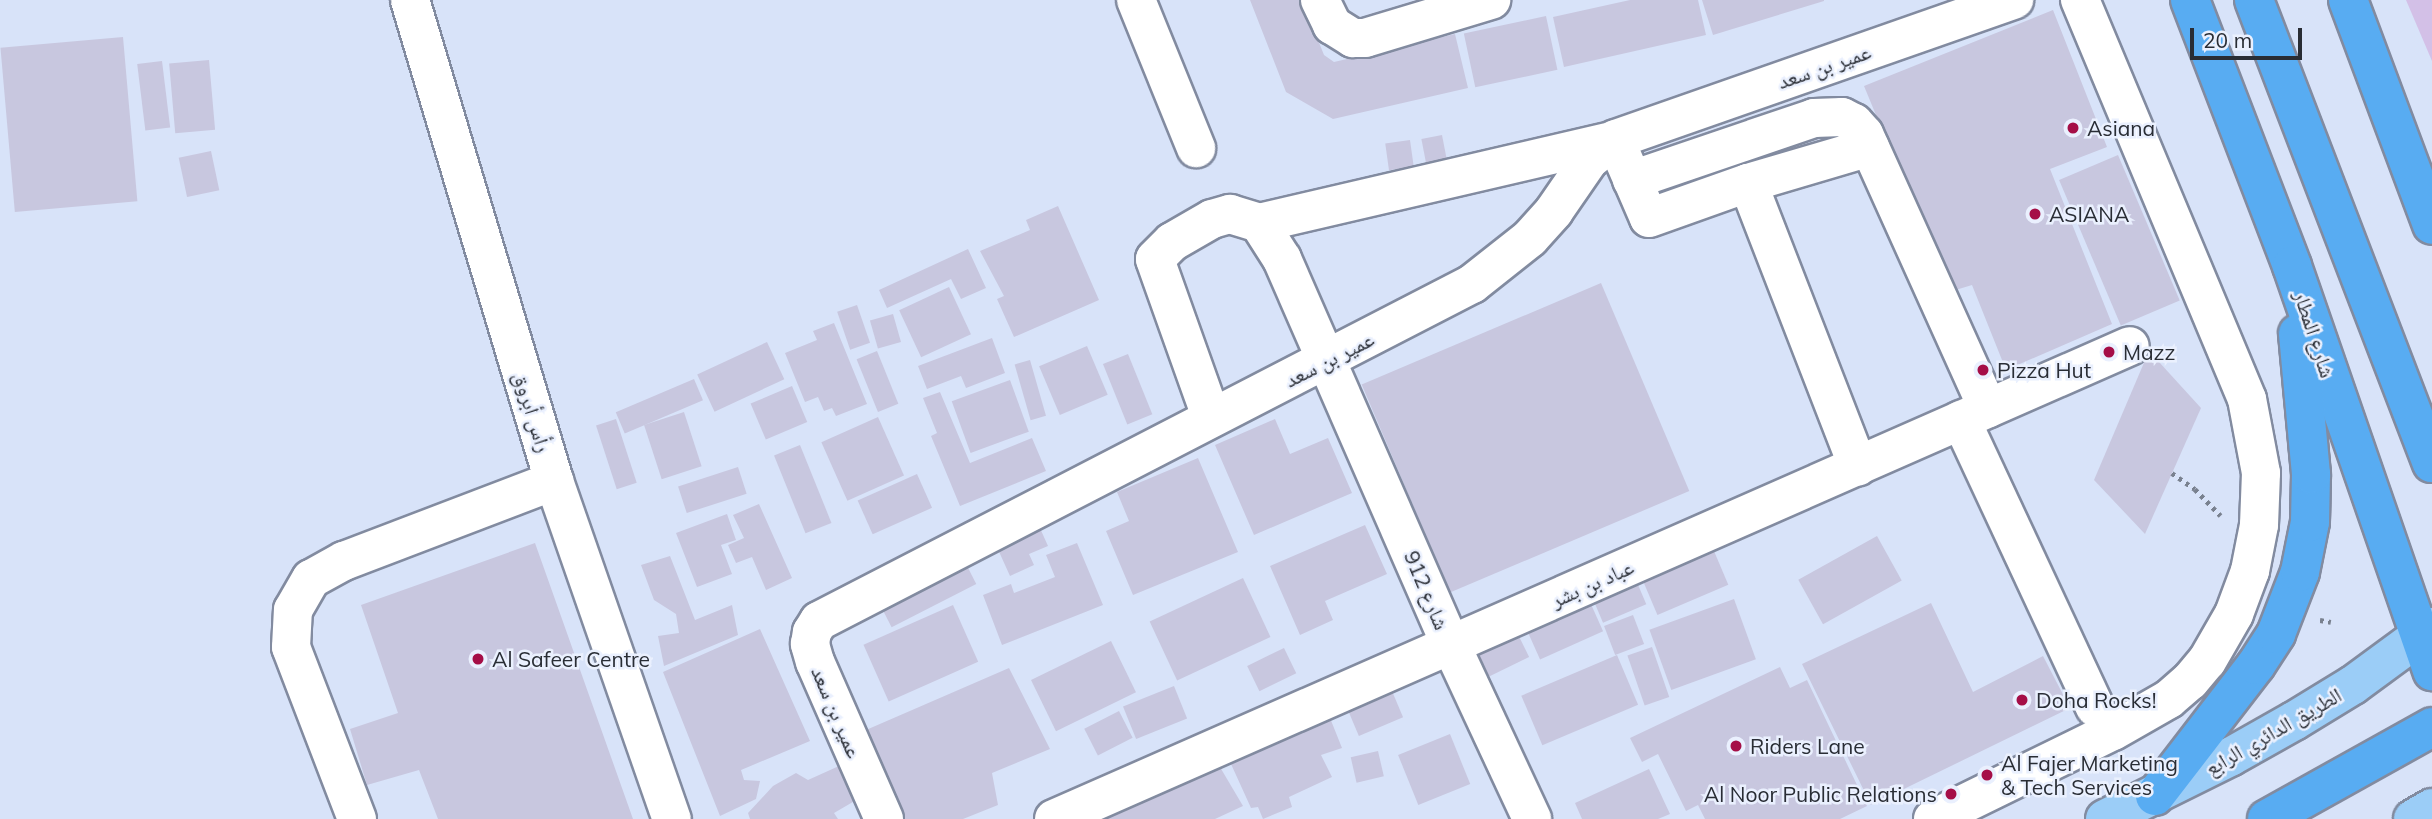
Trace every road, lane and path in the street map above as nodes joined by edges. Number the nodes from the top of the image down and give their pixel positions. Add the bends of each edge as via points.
1 (410, 0) edge
2 (1136, 0) edge
3 (1320, 0) edge
4 (1491, 0) edge
5 (2014, 0) edge
6 (2080, 0) edge
7 (2190, 0) edge
8 (2254, 0) edge
9 (2348, 0) edge
10 (1616, 139) junction
11 (1870, 147) junction
12 (1196, 148) dead end
13 (1632, 180) junction
14 (1748, 183) junction
15 (2430, 216) edge
16 (1259, 223) junction
17 (2292, 266) junction
18 (2130, 346) dead end
19 (1328, 359) junction
20 (1209, 411) dead end
21 (1974, 414) junction
22 (2432, 463) edge
23 (1858, 466) junction
24 (554, 481) junction
25 (2429, 643) edge
26 (1451, 645) junction
27 (2095, 707) dead end
28 (2432, 727) edge
29 (2155, 796) junction
30 (2432, 808) edge
31 (357, 819) edge
32 (672, 819) edge
33 (884, 819) edge
34 (1054, 819) edge
35 (1532, 819) edge
36 (1933, 819) edge
37 (2105, 819) edge
38 (2267, 819) edge
39 (2413, 819) edge

1 - 24 street, رأس أبروق
2 - 12 street
3 - 4 street via 1332,25 1353,38
5 - 10 street, عمير بن سعد
6 - 36 street via 2247,399 2258,446 2262,499 2250,571 2234,614 2207,661 2169,699
7 - 17 highway, شارع المطار
8 - 22 highway
9 - 15 highway
10 - 13 street
10 - 16 street
10 - 19 street, عمير بن سعد via 1589,160 1554,211 1503,263 1472,284
11 - 13 street via 1854,123 1827,115
11 - 14 street
11 - 21 street
13 - 14 street via 1649,218
14 - 23 street
16 - 19 street, شارع 912 via 1282,259
16 - 20 street via 1230,214 1212,219 1172,242 1155,259
17 - 25 highway, شارع المطار
17 - 29 highway via 2311,474 2310,522 2301,572 2263,655
18 - 21 street, عباد بن بشر
19 - 26 street, شارع 912
19 - 33 street, عمير بن سعد via 819,621 810,644 814,662
21 - 23 street, عباد بن بشر
21 - 27 street
23 - 26 street, عباد بن بشر
24 - 31 street via 344,561 311,579 293,610 291,647
24 - 32 street, رأس أبروق
25 - 29 main road, الطريق الدائري الرابع
26 - 34 street, عباد بن بشر
26 - 35 street, شارع 912
28 - 38 highway
29 - 37 main road, الطريق الدائري الرابع
30 - 39 main road

